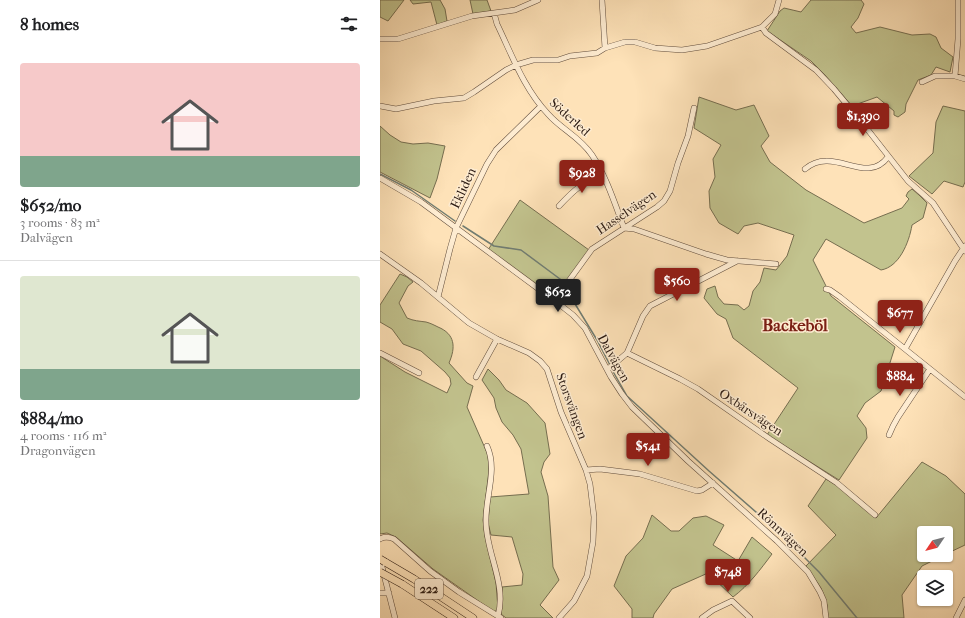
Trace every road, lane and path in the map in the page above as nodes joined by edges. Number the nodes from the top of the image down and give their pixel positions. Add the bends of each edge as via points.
1 (538, 0) edge
2 (602, 0) edge
3 (780, 0) edge
4 (958, 0) edge
5 (494, 13) junction
6 (762, 27) junction
7 (380, 39) edge
8 (606, 48) junction
9 (516, 65) junction
10 (955, 76) junction
11 (965, 79) edge
12 (922, 82) dead end
13 (380, 106) edge
14 (541, 106) junction
15 (694, 108) dead end
16 (888, 157) junction
17 (805, 169) dead end
18 (603, 176) junction
19 (380, 178) edge
20 (559, 206) dead end
21 (456, 228) junction
22 (624, 228) junction
23 (964, 248) edge
24 (380, 254) edge
25 (738, 261) junction
26 (776, 264) dead end
27 (826, 289) dead end
28 (438, 297) junction
29 (554, 300) junction
30 (496, 339) junction
31 (905, 349) junction
32 (380, 353) edge
33 (627, 353) junction
34 (608, 369) junction
35 (930, 369) junction
36 (419, 373) dead end
37 (476, 377) dead end
38 (965, 397) edge
39 (889, 435) dead end
40 (487, 446) dead end
41 (586, 470) junction
42 (705, 475) joint
43 (713, 482) junction
44 (875, 515) dead end
45 (380, 538) edge
46 (382, 560) edge
47 (380, 572) edge
48 (380, 592) edge
49 (389, 593) junction
50 (965, 600) edge
51 (500, 617) edge
52 (395, 618) edge
53 (454, 618) edge
54 (473, 618) edge
55 (559, 618) edge
56 (702, 618) edge
57 (750, 618) edge
58 (826, 618) edge
59 (956, 618) edge

1 - 5 street via 520,9
2 - 8 street
3 - 6 street via 775,14
4 - 10 street
5 - 7 street via 457,20 398,39
5 - 9 street, Söderled
6 - 8 street via 707,46 682,50 655,48 630,42
6 - 16 street via 766,33 816,70
8 - 9 street via 593,54 579,54 558,60 533,60
9 - 13 street via 464,98 396,109
9 - 14 street, Söderled
10 - 11 street
10 - 12 street via 935,76
14 - 18 street, Söderled via 548,115 583,143 594,157
14 - 21 street, Ekliden via 493,154
15 - 22 street, Hasselvägen via 688,136 667,196 657,207
16 - 17 street via 885,162 868,168 826,161
16 - 23 street via 908,181 933,204
18 - 20 street via 577,187
18 - 22 street, Söderled
19 - 21 street, Dalvägen via 421,202
21 - 28 street, Ekliden
21 - 29 street, Dalvägen
22 - 25 street via 634,229 706,254
22 - 29 street, Hasselvägen via 592,249
23 - 31 street via 954,261
24 - 28 street, Storsvängen
25 - 26 street
25 - 33 street via 650,306
27 - 31 street
28 - 30 street, Storsvängen via 469,324
29 - 34 street, Dalvägen via 585,328
30 - 37 street
30 - 41 street, Storsvängen via 525,351 544,364
31 - 35 street
32 - 36 street
33 - 34 street
33 - 44 street, Oxbärsvägen via 698,389 837,482
34 - 42 street, Dalvägen via 632,407
35 - 38 street
35 - 39 street
40 - 51 street via 492,463 486,522 498,580
41 - 43 street via 600,469 640,474 697,491 705,489
41 - 55 street, Storsvängen via 594,517 591,559 582,587
42 - 43 street, Rönnvägen
43 - 58 street, Rönnvägen via 808,572 824,601
45 - 51 street via 394,539 430,571
46 - 49 street
46 - 54 highway, 222
47 - 53 highway, 222, bridge
48 - 49 street
49 - 52 street
50 - 59 street
56 - 57 street via 732,600

